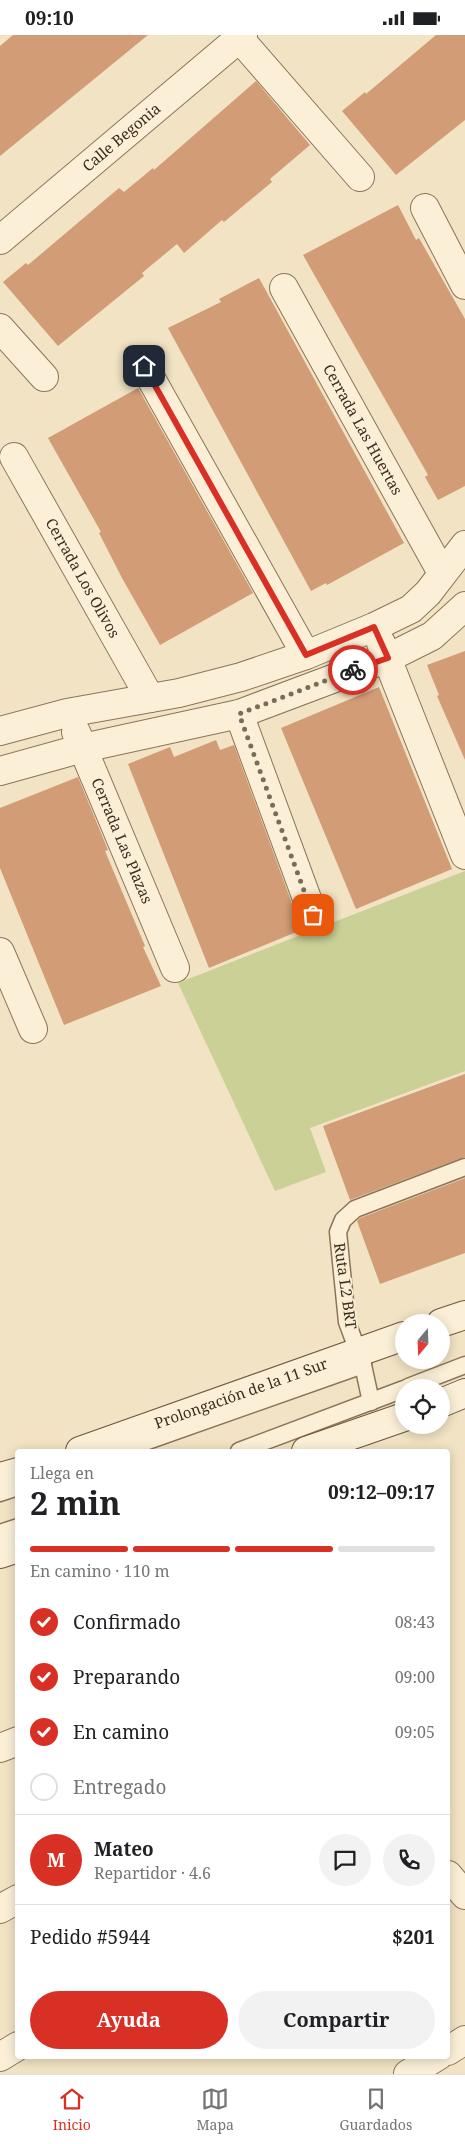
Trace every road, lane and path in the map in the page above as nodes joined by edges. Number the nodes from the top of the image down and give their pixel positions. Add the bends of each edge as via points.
1 (241, 37) edge
2 (360, 177) dead end
3 (425, 208) dead end
4 (0, 240) edge
5 (465, 285) edge
6 (284, 288) dead end
7 (0, 328) edge
8 (144, 366) dead end
9 (44, 377) dead end
10 (14, 457) dead end
11 (465, 545) edge
12 (442, 573) junction
13 (465, 606) edge
14 (374, 627) junction
15 (306, 655) junction
16 (388, 658) junction
17 (150, 698) junction
18 (68, 713) junction
19 (239, 714) junction
20 (0, 731) edge
21 (83, 748) junction
22 (0, 771) edge
23 (465, 855) edge
24 (313, 915) dead end
25 (0, 952) edge
26 (175, 968) dead end
27 (33, 1029) dead end
28 (465, 1167) edge
29 (465, 1315) edge
30 (450, 1320) edge
31 (395, 1341) edge
32 (361, 1359) junction
33 (465, 1365) edge
34 (429, 1379) edge
35 (395, 1393) edge
36 (465, 1393) edge
37 (450, 1399) edge
38 (371, 1402) junction
39 (395, 1420) edge
40 (90, 1449) edge
41 (124, 1449) edge
42 (244, 1449) edge
43 (312, 1449) edge
44 (15, 1473) edge
45 (0, 1477) edge
46 (15, 1488) edge
47 (0, 1493) edge
48 (15, 1528) edge
49 (0, 1533) edge
50 (15, 1549) edge
51 (0, 1554) edge
52 (15, 1742) edge
53 (0, 1748) edge
54 (450, 1877) edge
55 (465, 1895) edge
56 (15, 1901) edge
57 (0, 1909) edge
58 (465, 2041) edge
59 (15, 2048) edge
60 (450, 2050) edge
61 (0, 2057) edge
62 (433, 2059) edge
63 (408, 2074) edge

1 - 2 street
1 - 4 street, Calle Begonia
3 - 5 street
6 - 12 street, Cerrada Las Huertas
7 - 9 street
8 - 15 street
10 - 17 street, Cerrada Los Olivos
11 - 12 street
12 - 14 street via 411,609
13 - 16 street via 432,636
14 - 15 street
14 - 16 street
15 - 17 street via 241,677
16 - 19 street
16 - 23 street
17 - 18 street
18 - 20 street
18 - 21 street, Cerrada Las Plazas
19 - 21 street
19 - 24 street
21 - 22 street
21 - 26 street, Cerrada Las Plazas
25 - 27 street
28 - 32 lane, Ruta L2 BRT via 355,1209 343,1220 338,1232 347,1322
29 - 30 street
31 - 32 street, Prolongación de la 11 Sur
32 - 38 lane, Ruta L2 BRT
32 - 40 street, Prolongación de la 11 Sur
32 - 41 lane
33 - 34 lane
35 - 38 lane
36 - 37 street
38 - 42 lane
39 - 43 street
44 - 45 street
46 - 47 lane
48 - 49 lane
50 - 51 street
52 - 53 street
54 - 55 street
56 - 57 street
58 - 60 street
59 - 61 street
62 - 63 street

